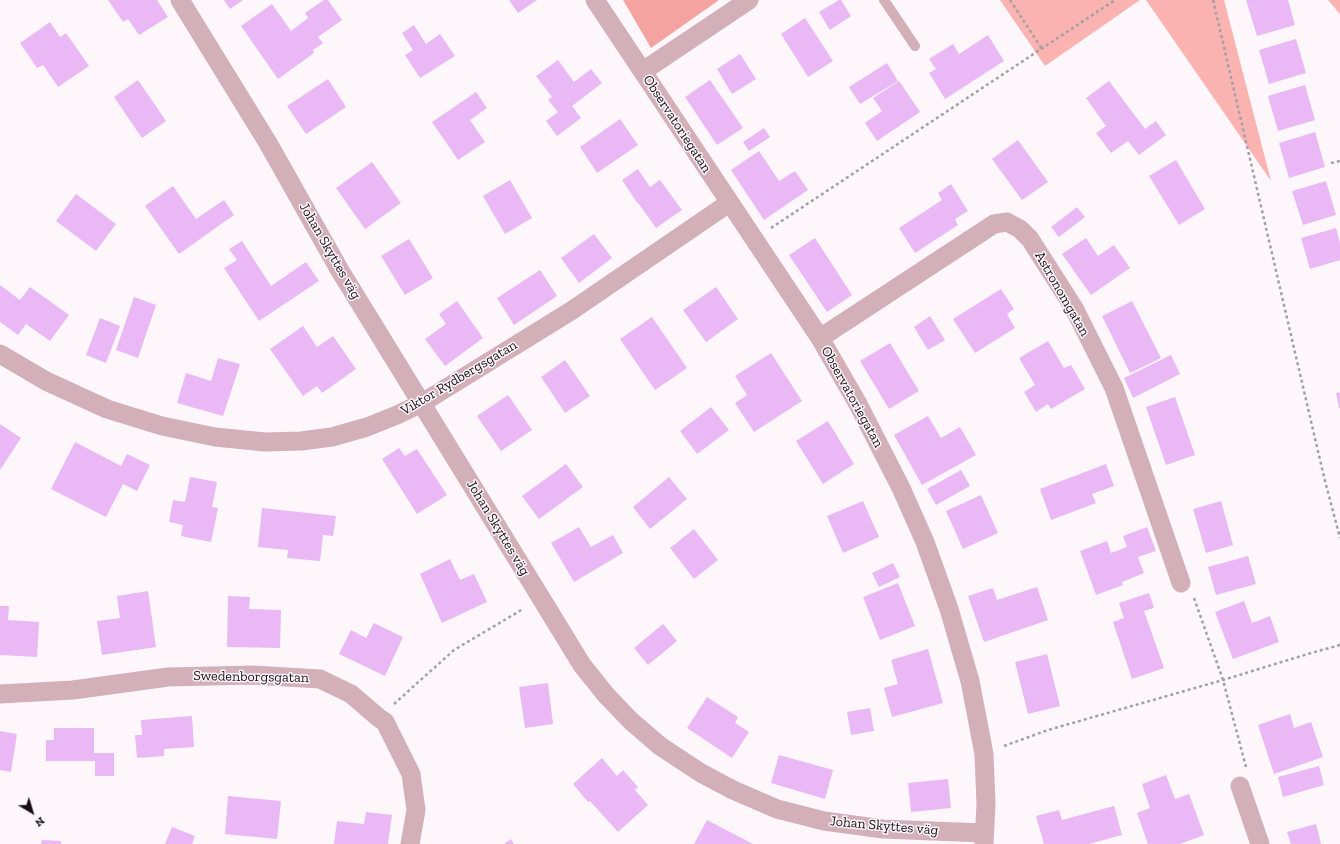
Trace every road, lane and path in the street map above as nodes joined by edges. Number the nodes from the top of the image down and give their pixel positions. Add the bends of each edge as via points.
1 (180, 0) edge
2 (595, 0) edge
3 (749, 0) edge
4 (884, 0) edge
5 (1010, 0) edge
6 (1115, 0) edge
7 (1213, 0) edge
8 (915, 46) dead end
9 (1042, 49) junction
10 (643, 71) junction
11 (1340, 160) edge
12 (1331, 163) dead end
13 (729, 203) junction
14 (754, 240) junction
15 (820, 338) junction
16 (0, 354) edge
17 (422, 403) junction
18 (1340, 538) edge
19 (1181, 583) joint
20 (541, 598) junction
21 (1340, 645) edge
22 (1223, 680) junction
23 (0, 694) edge
24 (379, 718) junction
25 (984, 754) junction
26 (1240, 786) joint
27 (984, 839) edge
28 (410, 844) edge
29 (1260, 844) edge

1 - 17 street, Johan Skyttes väg via 268,143 339,269
2 - 10 street, Observatoriegatan
3 - 10 street
4 - 8 lane
5 - 9 path
6 - 9 path
7 - 18 path
9 - 14 path
10 - 13 street, Observatoriegatan
11 - 12 path
13 - 14 street, Observatoriegatan
13 - 17 street, Viktor Rydbergsgatan via 571,311
14 - 15 street, Observatoriegatan
15 - 19 street, Astronomgatan via 994,224 1007,222 1020,228 1030,239 1074,308 1114,388
15 - 25 street, Observatoriegatan via 880,445 925,542 949,609 970,681
16 - 17 street, Viktor Rydbergsgatan via 46,381 107,409 162,426 215,437 265,442 332,437 367,427
17 - 20 street, Johan Skyttes väg
19 - 22 path via 1191,590
20 - 24 path via 454,650
20 - 27 street, Johan Skyttes väg via 582,665 606,695 660,746 700,773 777,809 824,821
21 - 22 path
22 - 25 path via 1048,730
22 - 26 path via 1249,779
23 - 24 street, Swedenborgsgatan via 73,690 168,676 253,675 320,679 351,694
24 - 28 street, Swedenborgsgatan via 385,722 411,774 416,810
25 - 27 street, Observatoriegatan
26 - 29 street

